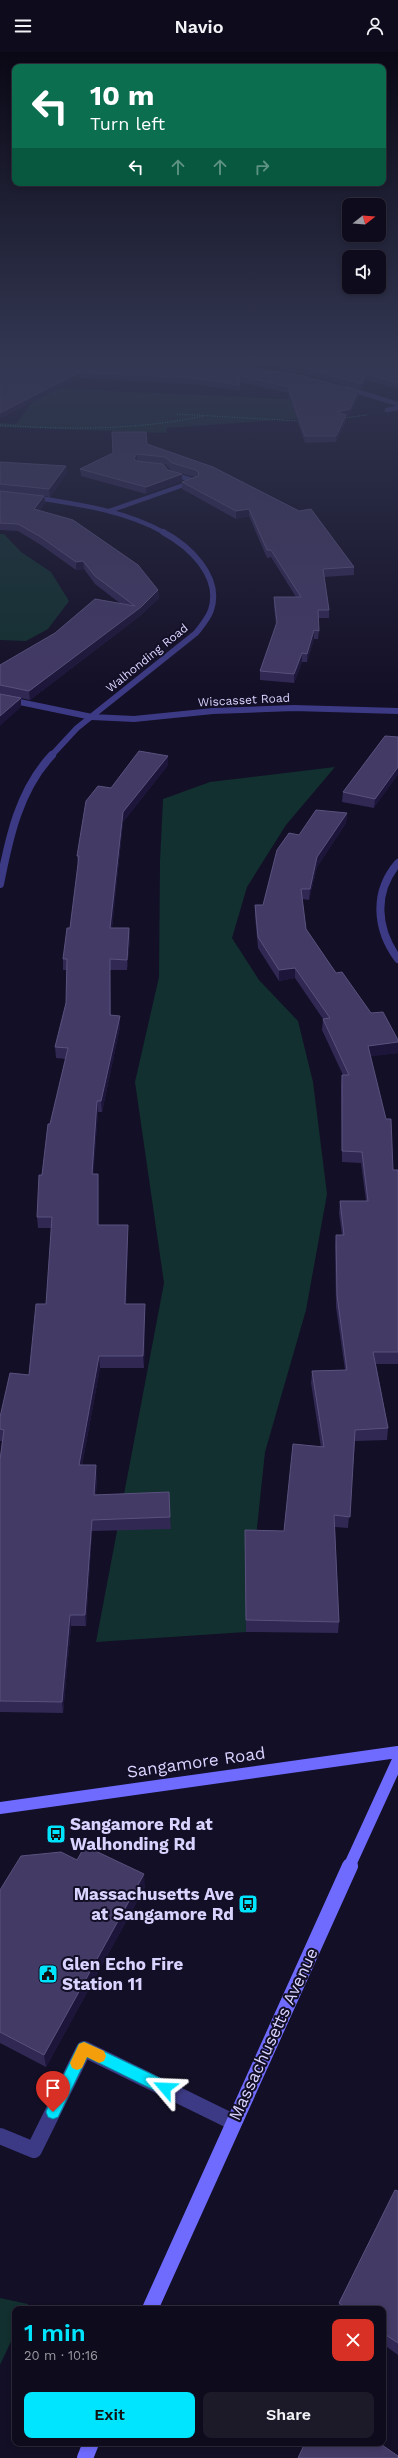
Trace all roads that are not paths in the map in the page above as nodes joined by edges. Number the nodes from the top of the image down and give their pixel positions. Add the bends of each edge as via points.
1 (167, 470) edge
2 (23, 496) edge
3 (109, 511) junction
4 (0, 698) edge
5 (398, 712) edge
6 (92, 717) junction
7 (398, 863) edge
8 (0, 884) edge
9 (398, 959) edge
10 (398, 1752) edge
11 (398, 1760) edge
12 (0, 1808) edge
13 (233, 2122) junction
14 (0, 2136) edge
15 (151, 2306) edge
16 (90, 2446) edge
17 (85, 2458) edge

1 - 3 street via 170,474 195,481
2 - 3 street, Walhonding Road via 82,504
3 - 6 street, Walhonding Road via 161,531 180,542 200,560 212,583 214,595 209,615 196,633
4 - 6 street, Wiscasset Road
5 - 6 street, Wiscasset Road via 294,708 213,711 134,719
6 - 8 street, Walhonding Road via 77,728 36,772 10,832
7 - 9 street via 387,877 379,915 391,951
10 - 12 main road, Sangamore Road
11 - 13 main road, Massachusetts Avenue
13 - 14 street via 84,2049 34,2150
13 - 15 main road, Massachusetts Avenue
16 - 17 main road

